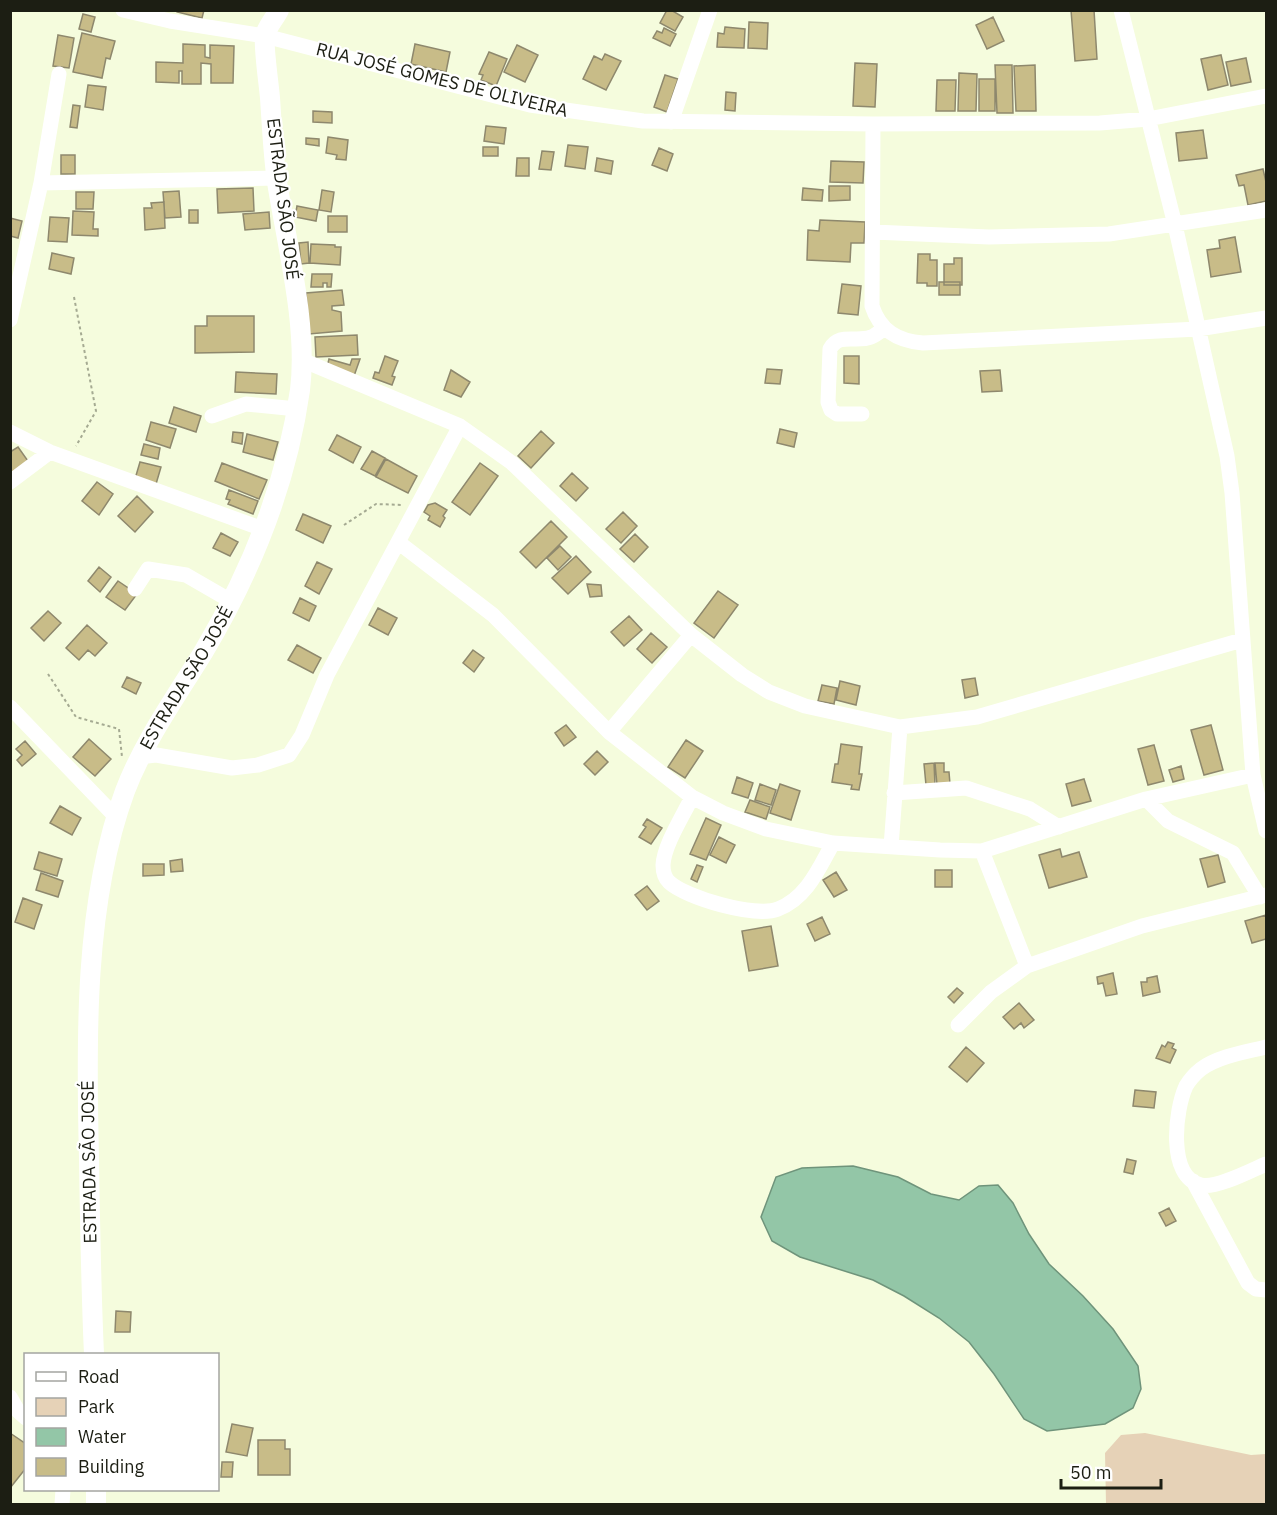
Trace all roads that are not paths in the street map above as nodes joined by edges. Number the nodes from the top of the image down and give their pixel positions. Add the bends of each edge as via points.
1 (123, 10) edge
2 (279, 10) edge
3 (710, 10) edge
4 (1121, 10) edge
5 (265, 36) junction
6 (59, 74) dead end
7 (1266, 96) edge
8 (1148, 119) junction
9 (671, 122) junction
10 (873, 124) junction
11 (276, 178) junction
12 (42, 183) junction
13 (1266, 210) edge
14 (1175, 225) junction
15 (873, 232) junction
16 (1266, 318) edge
17 (10, 320) edge
18 (884, 329) junction
19 (1198, 329) junction
20 (302, 360) junction
21 (297, 409) junction
22 (862, 414) dead end
23 (212, 416) dead end
24 (460, 426) junction
25 (10, 432) edge
26 (50, 452) junction
27 (10, 482) edge
28 (263, 529) junction
29 (398, 542) junction
30 (135, 589) dead end
31 (231, 601) junction
32 (690, 635) junction
33 (1242, 640) junction
34 (10, 707) edge
35 (900, 727) junction
36 (609, 732) junction
37 (140, 758) junction
38 (1253, 775) junction
39 (894, 793) junction
40 (692, 797) junction
41 (1146, 799) junction
42 (116, 817) junction
43 (1059, 827) junction
44 (1266, 831) edge
45 (833, 843) junction
46 (891, 847) junction
47 (982, 851) junction
48 (1263, 896) edge
49 (1027, 966) junction
50 (958, 1025) dead end
51 (1266, 1047) edge
52 (1266, 1164) edge
53 (1193, 1181) junction
54 (1266, 1290) edge
55 (94, 1353) edge
56 (10, 1397) edge
57 (24, 1416) edge

1 - 5 street, RUA JOSÉ GOMES DE OLIVEIRA
2 - 5 street
3 - 9 street
4 - 8 street
5 - 9 street, RUA JOSÉ GOMES DE OLIVEIRA via 530,105
5 - 11 street, ESTRADA SÃO JOSÉ
6 - 12 street
7 - 8 street, RUA JOSÉ GOMES DE OLIVEIRA
8 - 10 street, RUA JOSÉ GOMES DE OLIVEIRA via 1100,123
8 - 14 street
9 - 10 street, RUA JOSÉ GOMES DE OLIVEIRA
10 - 15 street
11 - 12 street
11 - 20 street, ESTRADA SÃO JOSÉ
12 - 17 street
13 - 14 street
14 - 15 street via 1109,234 1042,237
14 - 19 street
15 - 18 street via 872,306
16 - 19 street
18 - 19 street via 899,339 923,343
18 - 22 street via 871,338 841,339 830,349 831,410 837,414
19 - 33 street via 1227,456
20 - 21 street, ESTRADA SÃO JOSÉ
20 - 24 street
21 - 23 street via 246,404
21 - 28 street, ESTRADA SÃO JOSÉ
24 - 29 street
24 - 32 street via 512,463
25 - 26 street
26 - 27 street
26 - 28 street
28 - 31 street, ESTRADA SÃO JOSÉ
29 - 36 street via 493,615
29 - 37 street via 289,754 258,765 232,768 156,754
30 - 31 street via 148,569 186,575
31 - 37 street, ESTRADA SÃO JOSÉ
32 - 35 street via 769,692 804,706
32 - 36 street
33 - 35 street via 976,717
33 - 38 street
34 - 42 street
35 - 39 street
36 - 40 street
37 - 42 street, ESTRADA SÃO JOSÉ
38 - 41 street
38 - 44 street
39 - 43 street via 966,788 1030,809
39 - 46 street
40 - 45 street via 766,829
40 - 45 street via 663,865 665,877 686,893 752,912 778,909 810,884
41 - 43 street
41 - 48 street via 1168,821 1233,853 1245,876
42 - 55 street, ESTRADA SÃO JOSÉ via 98,900 88,1028
43 - 47 street
45 - 46 street
46 - 47 street
47 - 49 street
48 - 49 street via 1142,926
49 - 50 street
51 - 53 street via 1215,1062 1187,1084 1176,1140 1182,1168
52 - 53 street via 1209,1185
53 - 54 street via 1248,1283
56 - 57 street

